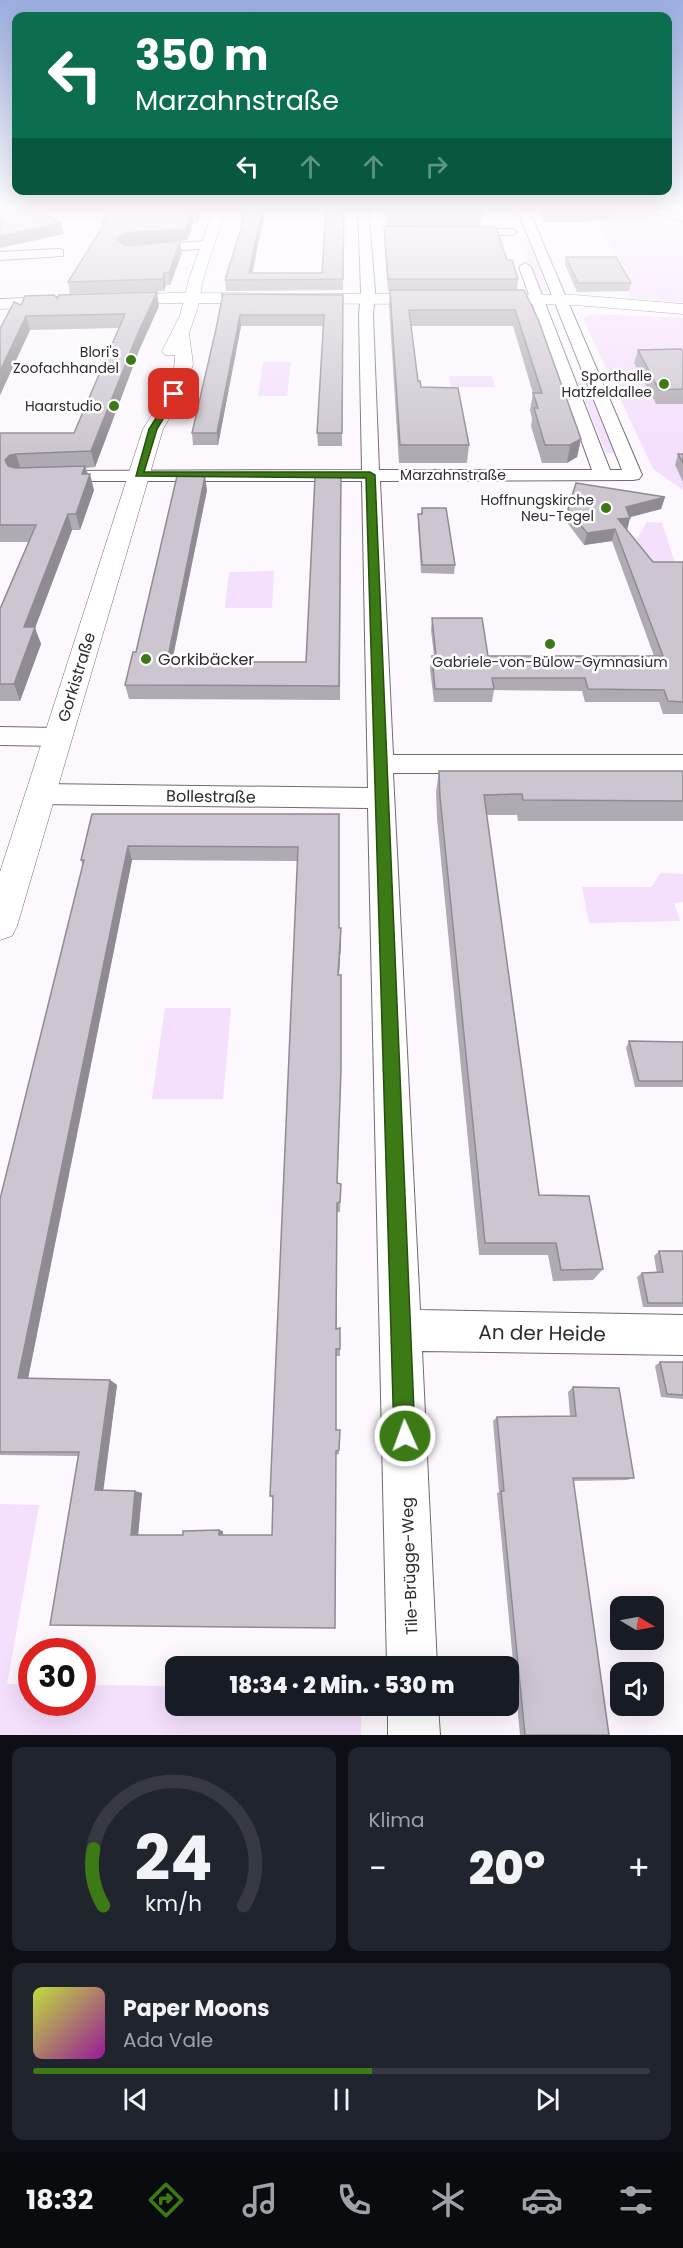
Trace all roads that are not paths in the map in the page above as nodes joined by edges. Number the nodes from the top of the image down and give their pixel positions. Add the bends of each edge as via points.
1 (196, 287) edge
2 (368, 287) edge
3 (533, 287) edge
4 (554, 287) edge
5 (561, 303) junction
6 (0, 304) edge
7 (191, 304) junction
8 (366, 304) junction
9 (446, 304) edge
10 (473, 304) edge
11 (540, 304) junction
12 (683, 310) edge
13 (0, 312) edge
14 (182, 334) junction
15 (163, 363) dead end
16 (152, 400) dead end
17 (153, 429) junction
18 (139, 474) junction
19 (370, 475) junction
20 (603, 475) junction
21 (33, 476) edge
22 (0, 736) edge
23 (58, 737) junction
24 (380, 764) junction
25 (683, 764) edge
26 (40, 794) junction
27 (382, 798) junction
28 (0, 926) edge
29 (402, 1330) junction
30 (683, 1335) edge
31 (412, 1656) edge
32 (413, 1716) edge
33 (414, 1735) edge

1 - 7 main road, Gorkistraße
2 - 8 street, Tile-Brügge-Weg
3 - 11 street
4 - 5 street
5 - 11 main road
5 - 12 main road
5 - 20 street, Marzahnstraße via 633,475
6 - 7 main road
7 - 8 main road
7 - 13 main road
7 - 14 main road, Gorkistraße
8 - 9 main road
8 - 19 street, Tile-Brügge-Weg
10 - 11 main road
11 - 20 street
14 - 15 main road, Gorkistraße
14 - 17 main road, Gorkistraße via 184,364 174,394
16 - 17 main road, Gorkistraße
17 - 18 main road, Gorkistraße
18 - 19 street, Marzahnstraße
18 - 21 street, Marzahnstraße
18 - 23 main road, Gorkistraße
19 - 20 street, Marzahnstraße
19 - 24 street, Tile-Brügge-Weg
22 - 23 street
23 - 26 main road, Gorkistraße
24 - 25 street
24 - 27 street, Tile-Brügge-Weg
26 - 27 street, Bollestraße
26 - 28 main road, Gorkistraße
27 - 29 street, Tile-Brügge-Weg
29 - 30 street, An der Heide
29 - 31 street, Tile-Brügge-Weg
32 - 33 street

